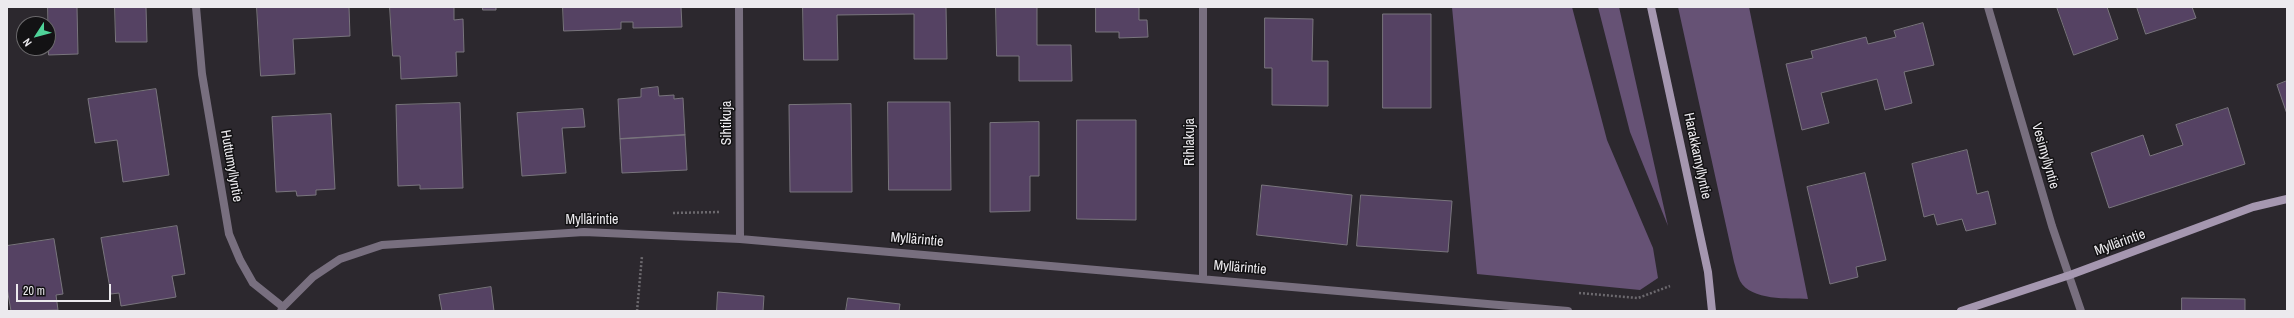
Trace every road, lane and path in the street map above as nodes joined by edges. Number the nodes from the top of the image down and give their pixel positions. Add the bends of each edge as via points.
1 (196, 7) edge
2 (739, 7) edge
3 (1203, 7) edge
4 (1652, 7) edge
5 (1988, 7) edge
6 (2287, 199) edge
7 (644, 233) junction
8 (740, 239) junction
9 (2070, 275) junction
10 (1202, 278) junction
11 (282, 309) edge
12 (637, 311) edge
13 (1568, 311) edge
14 (1712, 311) edge
15 (1962, 311) edge
16 (2081, 311) edge

1 - 11 street, Huttumyllyntie via 202,74 229,234 253,283
2 - 8 street, Sihtikuja
3 - 10 street, Rihlakuja
4 - 14 street, Harakkamyllyntie via 1708,272
5 - 9 street, Vesimyllyntie via 2052,226
6 - 9 street, Myllärintie via 2253,207
7 - 8 street, Myllärintie
7 - 11 street, Myllärintie via 584,232 382,244 340,259 313,277
7 - 12 path
8 - 10 street, Myllärintie
9 - 15 street, Myllärintie
9 - 16 street, Vesimyllyntie
10 - 13 street, Myllärintie

